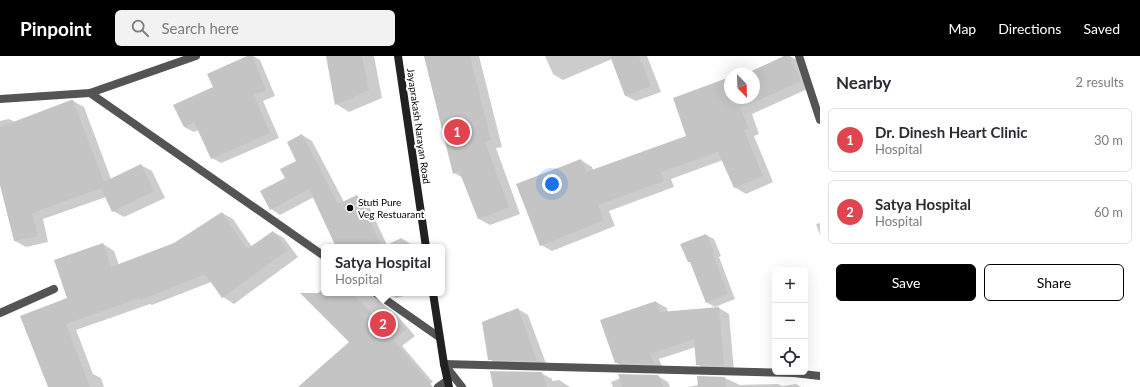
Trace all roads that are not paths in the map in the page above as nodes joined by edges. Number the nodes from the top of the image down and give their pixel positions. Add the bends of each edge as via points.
1 (196, 56) edge
2 (398, 56) edge
3 (799, 56) edge
4 (90, 93) junction
5 (0, 99) edge
6 (820, 120) edge
7 (426, 244) edge
8 (321, 254) edge
9 (54, 288) dead end
10 (380, 296) edge
11 (433, 296) edge
12 (0, 313) edge
13 (439, 337) junction
14 (444, 364) junction
15 (820, 376) edge
16 (448, 384) edge
17 (438, 387) edge
18 (462, 387) edge

1 - 4 street
2 - 7 street, Jayaprakash Narayan Road
3 - 6 street
4 - 5 street
4 - 8 street
9 - 12 street
10 - 13 street
11 - 13 street
13 - 14 street
14 - 15 street
14 - 16 street
14 - 18 street
16 - 17 street

